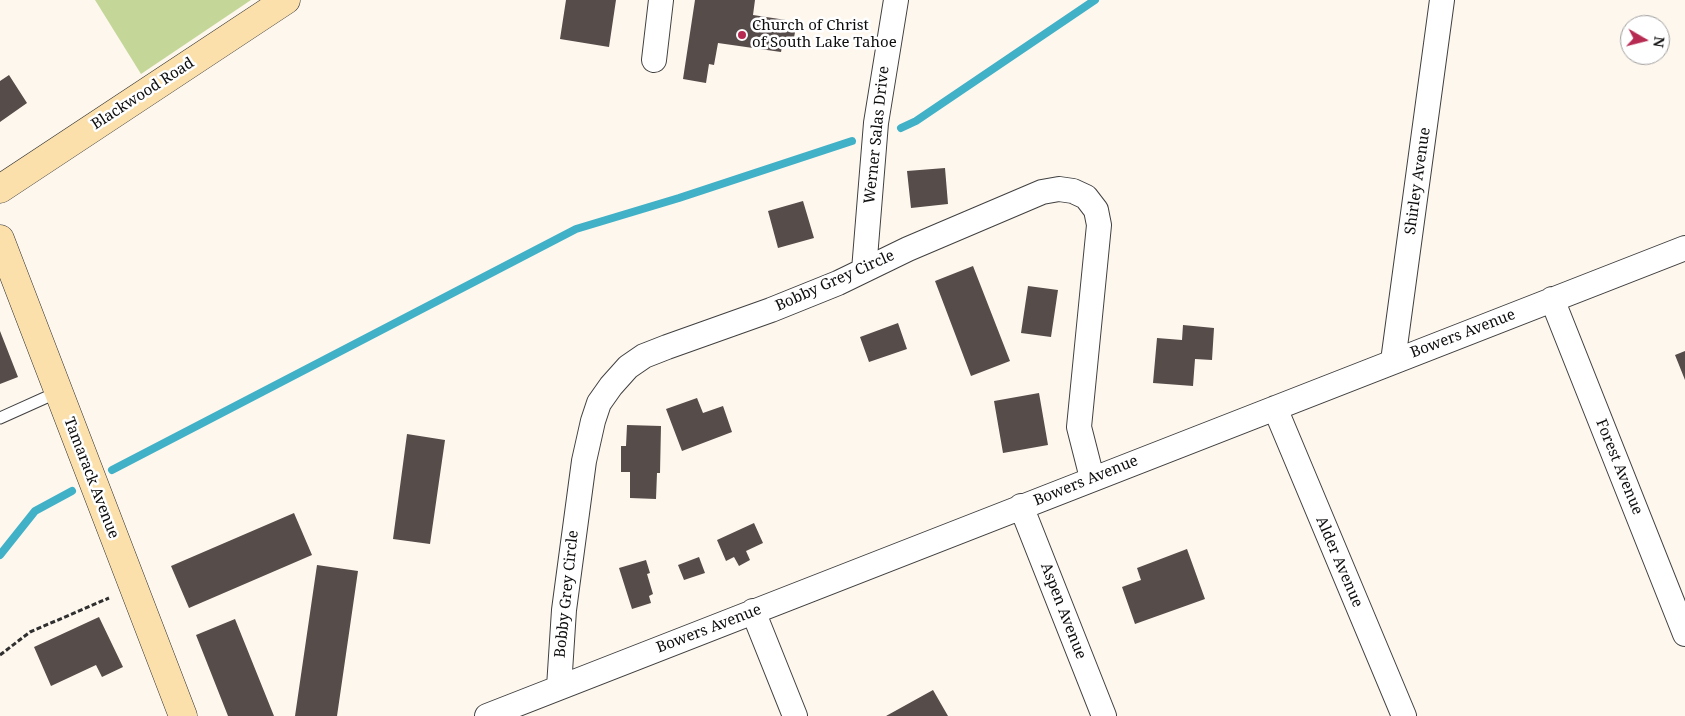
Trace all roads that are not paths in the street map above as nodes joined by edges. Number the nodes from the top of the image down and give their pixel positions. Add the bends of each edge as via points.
1 (286, 0) edge
2 (661, 0) edge
3 (896, 0) edge
4 (1442, 0) edge
5 (654, 60) dead end
6 (0, 189) edge
7 (0, 239) edge
8 (1685, 248) edge
9 (864, 270) junction
10 (1552, 300) junction
11 (1393, 362) junction
12 (58, 392) junction
13 (1275, 408) junction
14 (0, 418) edge
15 (1092, 478) junction
16 (1021, 506) junction
17 (753, 611) junction
18 (1685, 634) edge
19 (559, 687) junction
20 (183, 716) edge
21 (489, 716) edge
22 (795, 716) edge
23 (1104, 716) edge
24 (1404, 716) edge

1 - 6 street, Blackwood Road
2 - 5 street
3 - 9 street, Werner Salas Drive via 876,123
4 - 11 street, Shirley Avenue
7 - 12 street, Tamarack Avenue
8 - 10 street, Bowers Avenue
9 - 15 street, Bobby Grey Circle via 1042,192 1059,189 1086,197 1096,210 1100,225 1079,427
9 - 19 street, Bobby Grey Circle via 780,307 644,356 611,386 599,403 584,461 564,610
10 - 11 street, Bowers Avenue
10 - 18 street, Forest Avenue
11 - 13 street, Bowers Avenue
12 - 14 lane
12 - 20 street, Tamarack Avenue
13 - 15 street, Bowers Avenue
13 - 24 street, Alder Avenue
15 - 16 street, Bowers Avenue
16 - 17 street, Bowers Avenue
16 - 23 street, Aspen Avenue
17 - 19 street, Bowers Avenue
17 - 22 street
19 - 21 street, Bowers Avenue

